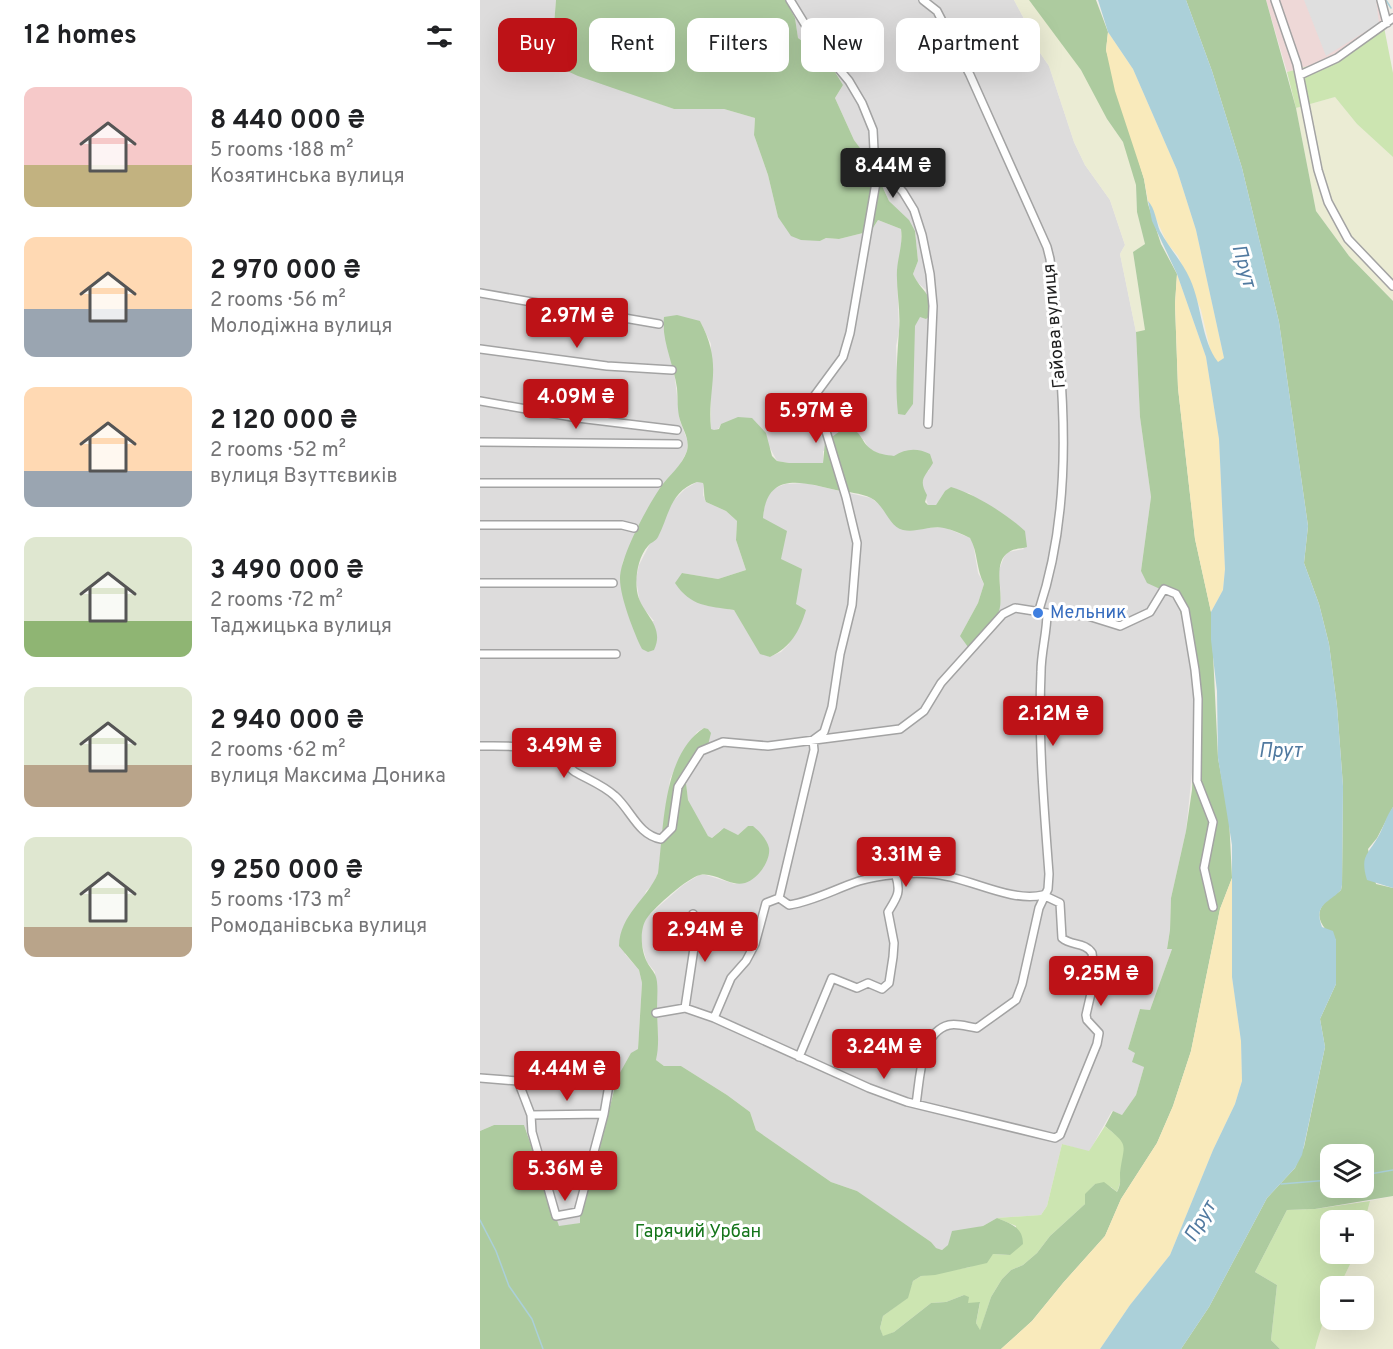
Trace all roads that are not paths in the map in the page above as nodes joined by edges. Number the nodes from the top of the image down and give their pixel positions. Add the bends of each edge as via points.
1 (790, 0) edge
2 (923, 0) edge
3 (1275, 0) edge
4 (1381, 0) edge
5 (1390, 21) edge
6 (1300, 75) junction
7 (879, 165) junction
8 (1393, 286) edge
9 (480, 293) edge
10 (659, 324) dead end
11 (480, 349) edge
12 (672, 370) dead end
13 (480, 401) edge
14 (928, 424) dead end
15 (676, 430) dead end
16 (480, 442) edge
17 (678, 444) dead end
18 (480, 483) edge
19 (658, 483) dead end
20 (480, 525) edge
21 (634, 528) dead end
22 (480, 583) edge
23 (613, 583) dead end
24 (1043, 611) junction
25 (480, 654) edge
26 (616, 654) dead end
27 (813, 740) junction
28 (480, 746) edge
29 (896, 876) junction
30 (1043, 895) junction
31 (779, 898) junction
32 (1213, 907) dead end
33 (693, 914) dead end
34 (685, 1008) junction
35 (656, 1012) dead end
36 (714, 1018) junction
37 (799, 1057) junction
38 (480, 1078) edge
39 (518, 1081) junction
40 (916, 1104) junction
41 (604, 1114) junction
42 (531, 1115) junction

1 - 7 street via 862,103 873,130
2 - 24 street, Гайова вулиця via 937,11 970,75 1050,259 1061,361 1064,469
3 - 6 street
4 - 5 street
5 - 6 street via 1337,58
6 - 8 street via 1318,171 1328,202 1348,239
7 - 14 street via 914,210 930,274 933,306
7 - 27 street via 850,333 843,357 815,395 857,543 852,605 832,706 824,732
9 - 10 street
11 - 12 street via 607,366
13 - 15 street
16 - 17 street
18 - 19 street
20 - 21 street
22 - 23 street
24 - 27 street via 1015,608 1003,614 941,683 924,711 900,729
24 - 30 street, Гайова вулиця via 1047,628 1041,670 1042,772 1049,874 1048,889
24 - 32 street via 1088,616 1120,626 1150,612 1164,589 1180,600 1190,637 1198,699 1197,781 1213,822 1204,868
25 - 26 street
27 - 28 street via 768,746 723,742 701,751 678,787 674,819 661,839 640,828 603,786 573,771 562,760 523,746
27 - 31 street via 814,750
29 - 30 street via 932,874 1016,895
29 - 31 street via 859,881 817,899 789,905
29 - 37 street via 900,890 888,912 894,943 889,983 882,989 868,984 857,988 832,978
30 - 40 street, Гайова вулиця via 1016,1000 977,1028 951,1024 939,1029 925,1052
30 - 40 street via 1060,903 1062,938 1089,948 1095,964 1086,1015 1099,1033 1097,1044 1060,1135 1055,1138
31 - 36 street via 766,903 755,944 731,978
33 - 34 street via 694,948
34 - 35 street
34 - 36 street
36 - 37 street
37 - 40 street
38 - 39 street
39 - 41 street via 610,1079
39 - 42 street
41 - 42 street
41 - 42 street via 578,1212 556,1216

